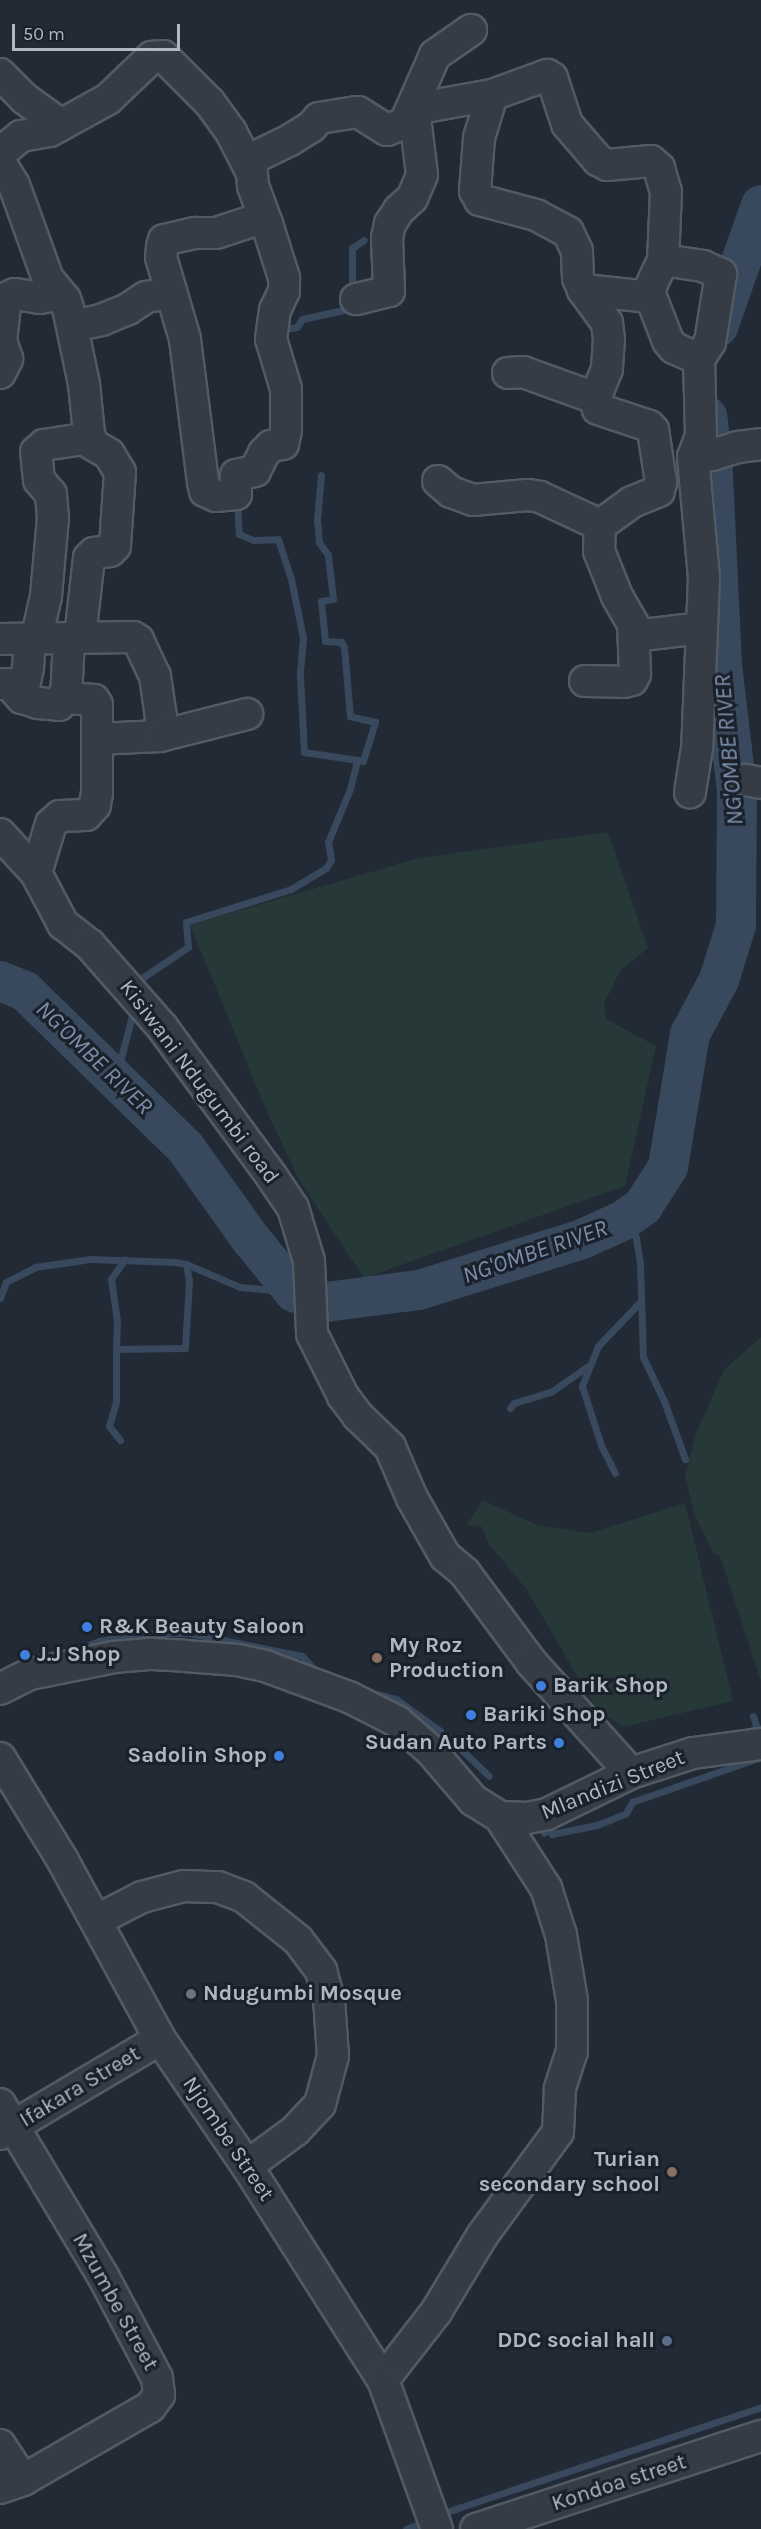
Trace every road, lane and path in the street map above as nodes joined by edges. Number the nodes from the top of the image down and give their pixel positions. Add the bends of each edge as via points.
1 (471, 30) dead end
2 (2, 79) edge
3 (492, 95) junction
4 (410, 116) junction
5 (61, 125) junction
6 (0, 153) edge
7 (247, 161) junction
8 (0, 162) edge
9 (267, 224) junction
10 (663, 260) junction
11 (583, 290) junction
12 (172, 293) junction
13 (60, 294) junction
14 (651, 297) junction
15 (356, 299) dead end
16 (73, 326) junction
17 (699, 359) junction
18 (0, 373) edge
19 (508, 373) dead end
20 (596, 398) junction
21 (90, 438) junction
22 (761, 444) edge
23 (693, 457) junction
24 (438, 481) dead end
25 (600, 525) junction
26 (701, 628) junction
27 (634, 636) junction
28 (34, 637) junction
29 (74, 638) junction
30 (0, 639) edge
31 (585, 681) dead end
32 (11, 691) edge
33 (66, 698) junction
34 (247, 714) dead end
35 (160, 736) junction
36 (97, 739) junction
37 (690, 792) dead end
38 (0, 834) edge
39 (36, 873) junction
40 (0, 1689) edge
41 (761, 1744) edge
42 (0, 1758) edge
43 (631, 1773) junction
44 (500, 1817) junction
45 (97, 1920) junction
46 (160, 2039) junction
47 (4, 2122) edge
48 (248, 2166) junction
49 (383, 2380) junction
50 (761, 2436) edge
51 (0, 2445) edge
52 (12, 2484) edge
53 (437, 2529) edge
54 (476, 2529) edge

1 - 4 street via 435,56
2 - 5 street
3 - 4 street
3 - 10 street via 547,75 557,87 567,124 598,160 607,165 651,161 656,164 666,192
3 - 11 street via 479,138 476,191 480,200 536,214 568,232 577,251
4 - 7 street via 387,130 358,112 319,118 290,140
4 - 15 street via 422,175 412,198 390,224 388,291
5 - 6 street via 21,136
5 - 7 street via 108,99 152,57 163,56 210,103
7 - 9 street
8 - 13 street via 14,185 48,279
9 - 12 street via 256,220 216,234 195,233 164,240 162,257
9 - 12 street via 284,278 271,339 286,389 286,430 283,444 271,446 255,471 236,475 236,494 216,496 205,490 185,339
10 - 14 street via 650,288
10 - 17 street via 703,266 721,274 710,342
11 - 14 street
11 - 20 street via 607,323 609,339 607,369
12 - 16 street via 146,297 101,320
13 - 16 street
13 - 18 street via 40,298 15,294 6,298 1,341 7,359
14 - 17 street via 668,341 674,348
16 - 21 street
17 - 23 street via 701,436
19 - 20 street via 523,372
20 - 25 street via 598,409 653,430 661,482 659,491 632,502
21 - 28 street via 44,444 36,452 39,480 51,494 53,518 46,596
21 - 29 street via 90,443 109,454 120,472 120,500 115,546 89,558
22 - 23 street
23 - 26 street via 704,577
24 - 25 street via 473,500 540,497
25 - 27 street via 599,550 617,596 629,614
26 - 27 street
26 - 37 street via 697,748
27 - 31 street via 632,680
28 - 29 street
28 - 30 street
28 - 32 street via 27,677
29 - 33 street
29 - 35 street via 128,636 138,640 154,676
32 - 33 street via 59,705
33 - 36 street via 94,700
34 - 35 street
35 - 36 street
36 - 39 street via 94,805 86,815 60,816 55,820
38 - 39 street, Kisiwani Ndugumbi road
39 - 43 street, Kisiwani Ndugumbi road via 63,924 90,945 162,1027 293,1208 309,1261 312,1334 343,1396 390,1447 412,1498 445,1556 465,1573 531,1662
40 - 44 street via 30,1674 142,1655 237,1660 265,1666 349,1697 398,1722 431,1751 473,1800
41 - 43 street, Mlandizi Street via 693,1753
42 - 45 street, Njombe Street
43 - 44 street, Mlandizi Street via 547,1814
44 - 49 street via 546,1888 561,1935 572,2001 572,2051 560,2089 558,2132 483,2236 436,2312
45 - 46 street, Njombe Street
45 - 48 street via 142,1898 184,1886 218,1887 244,1897 298,1940 321,1971 329,2000 333,2056 320,2104 296,2130
46 - 47 street, Ifakara Street
46 - 48 street, Njombe Street
47 - 52 street, Mzumbe Street via 103,2276 157,2378 159,2395 150,2407
48 - 49 street, Njombe Street
49 - 53 street, Njombe Street
50 - 54 street, Kondoa street
51 - 52 street, Mzumbe Street

